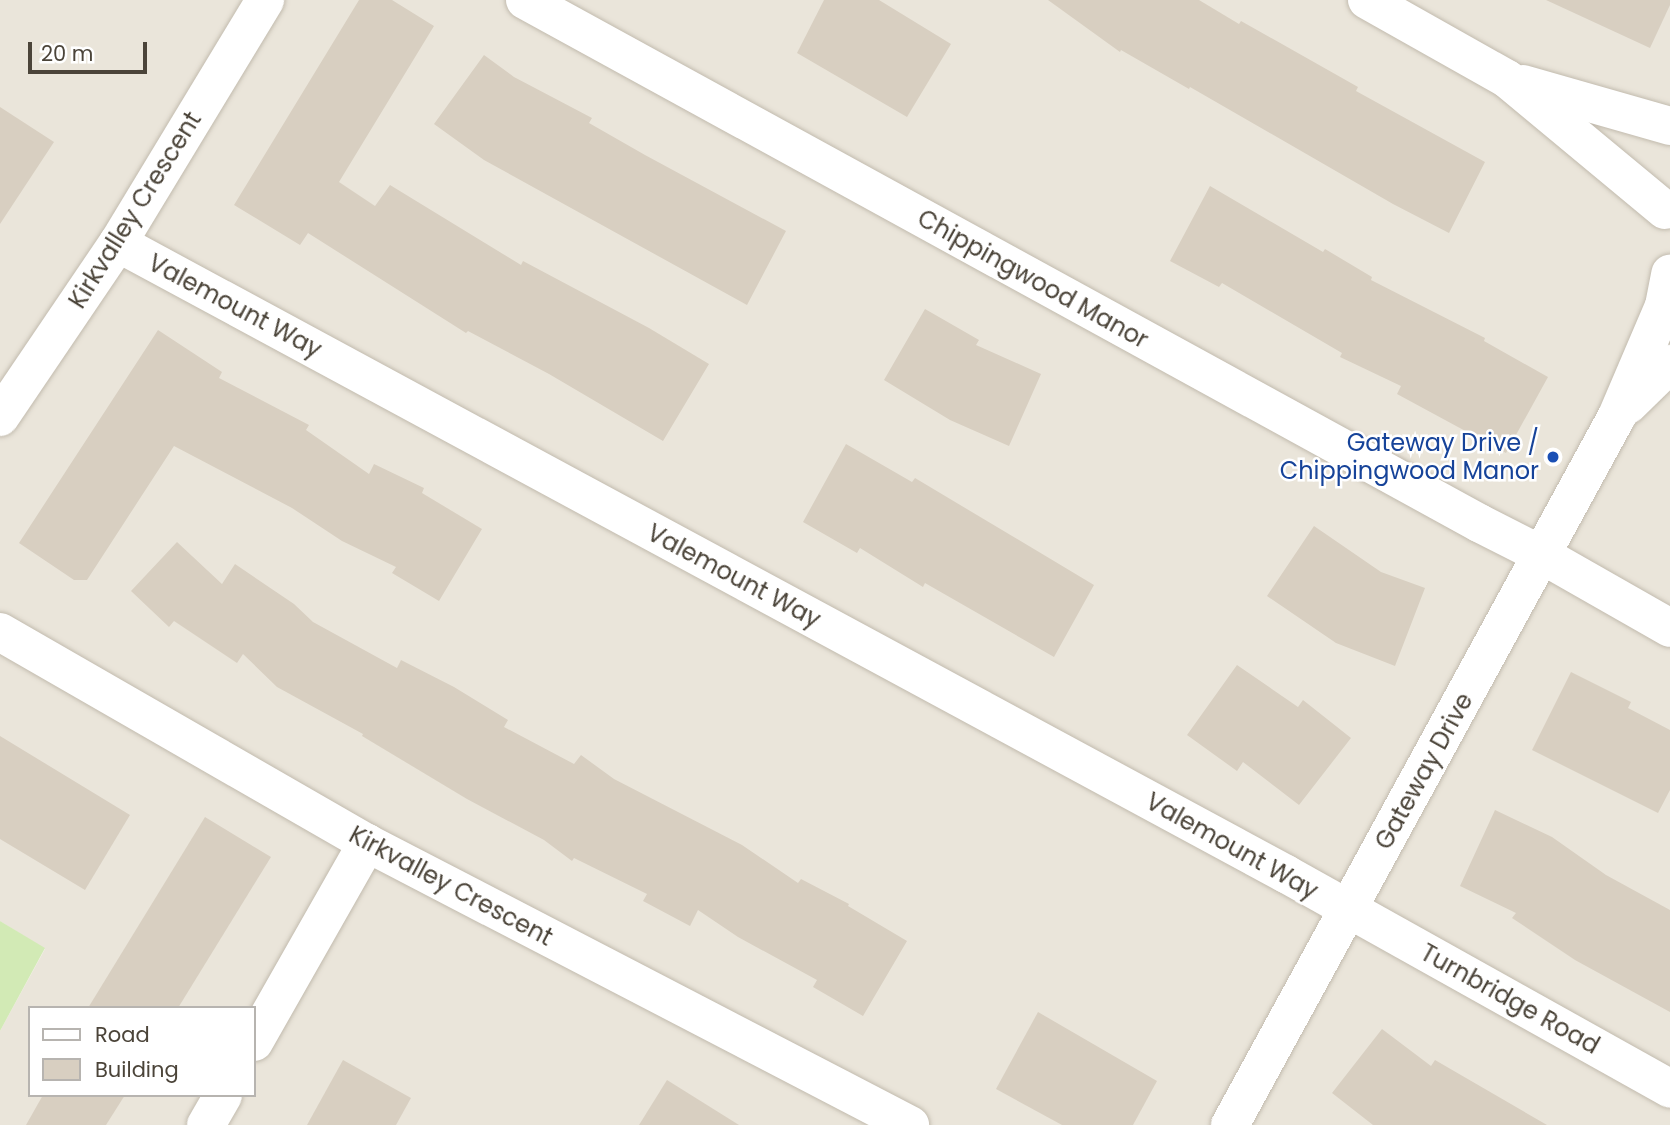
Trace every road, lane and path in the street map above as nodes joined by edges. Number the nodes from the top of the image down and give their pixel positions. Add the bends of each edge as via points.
1 (265, 0) edge
2 (525, 0) edge
3 (1367, 0) edge
4 (1507, 79) junction
5 (1670, 126) edge
6 (1668, 206) edge
7 (118, 243) junction
8 (1670, 274) edge
9 (1670, 364) edge
10 (1617, 416) junction
11 (0, 417) edge
12 (1542, 555) junction
13 (1670, 628) edge
14 (0, 632) edge
15 (367, 843) junction
16 (1349, 909) junction
17 (256, 1038) edge
18 (1670, 1089) edge
19 (222, 1097) edge
20 (206, 1125) edge
21 (909, 1125) edge
22 (1230, 1125) edge

1 - 7 street, Kirkvalley Crescent
2 - 12 street, Chippingwood Manor
3 - 4 street
4 - 5 street
4 - 6 street
7 - 11 street, Kirkvalley Crescent
7 - 16 street, Valemount Way
8 - 10 street, Gateway Drive via 1664,306
9 - 10 street, Gateway Drive
10 - 12 street, Gateway Drive
12 - 13 street, Chippingwood Manor
12 - 16 street, Gateway Drive
14 - 15 street, Kirkvalley Crescent
15 - 17 street
15 - 21 street, Kirkvalley Crescent
16 - 18 street, Turnbridge Road
16 - 22 street, Gateway Drive
19 - 20 street

